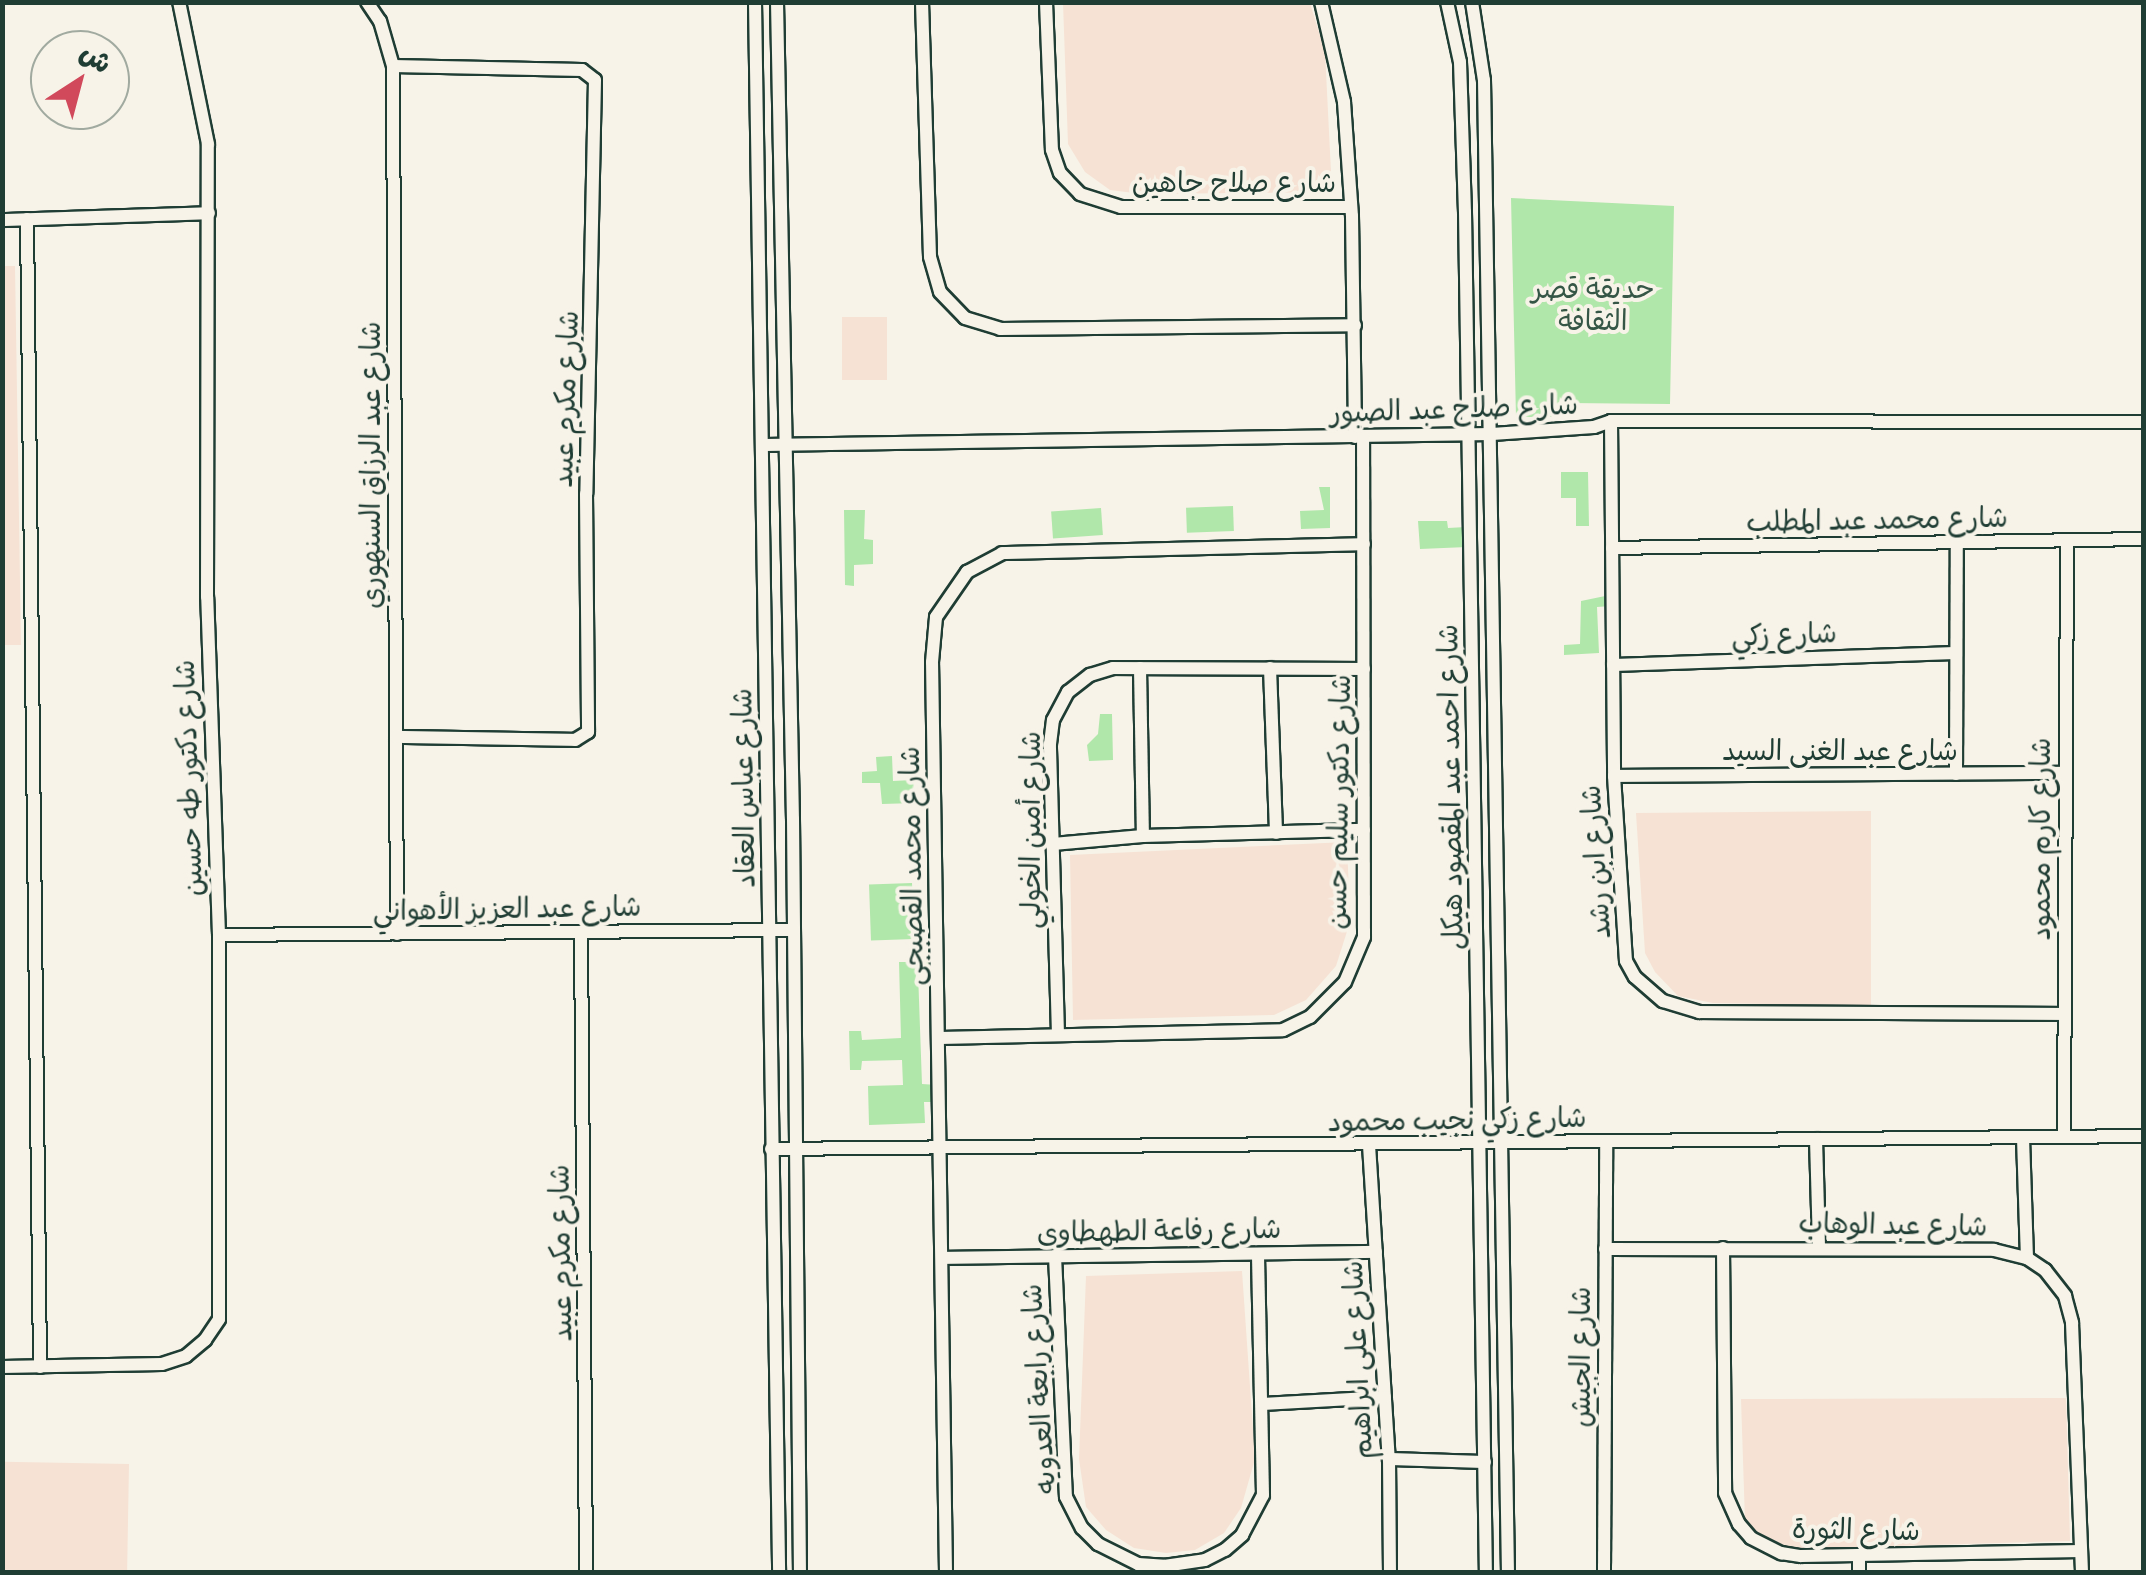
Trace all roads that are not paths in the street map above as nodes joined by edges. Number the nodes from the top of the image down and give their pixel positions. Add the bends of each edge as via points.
1 (179, 2) edge
2 (367, 2) edge
3 (756, 2) edge
4 (777, 2) edge
5 (922, 2) edge
6 (1046, 2) edge
7 (1321, 2) edge
8 (1447, 2) edge
9 (1472, 2) edge
10 (393, 66) junction
11 (1484, 80) junction
12 (1462, 82) junction
13 (1351, 207) junction
14 (208, 213) junction
15 (28, 219) junction
16 (2, 220) edge
17 (1355, 324) junction
18 (1611, 421) junction
19 (2144, 422) edge
20 (1470, 434) junction
21 (1492, 434) junction
22 (1359, 437) junction
23 (765, 445) junction
24 (785, 445) junction
25 (2144, 539) edge
26 (2067, 540) junction
27 (1957, 542) junction
28 (1364, 544) junction
29 (1612, 548) junction
30 (1956, 652) junction
31 (1613, 664) junction
32 (1140, 668) junction
33 (1270, 668) junction
34 (1364, 669) junction
35 (396, 737) junction
36 (2066, 773) junction
37 (1956, 774) junction
38 (1614, 776) junction
39 (1364, 830) junction
40 (1276, 833) junction
41 (1143, 836) junction
42 (1053, 844) junction
43 (770, 930) junction
44 (794, 930) junction
45 (581, 932) junction
46 (397, 934) junction
47 (220, 936) junction
48 (2065, 1014) junction
49 (1058, 1035) junction
50 (940, 1038) junction
51 (2144, 1136) edge
52 (2024, 1138) junction
53 (2064, 1138) junction
54 (1816, 1139) junction
55 (1606, 1142) junction
56 (1480, 1144) junction
57 (1501, 1144) junction
58 (1369, 1146) junction
59 (942, 1148) junction
60 (771, 1149) junction
61 (795, 1149) junction
62 (1723, 1248) junction
63 (1818, 1248) junction
64 (1605, 1249) junction
65 (1376, 1252) junction
66 (1258, 1254) junction
67 (1055, 1256) junction
68 (944, 1258) junction
69 (2027, 1258) junction
70 (2, 1367) edge
71 (40, 1368) junction
72 (1385, 1397) junction
73 (1264, 1404) junction
74 (1388, 1459) junction
75 (1484, 1462) junction
76 (2081, 1551) junction
77 (1858, 1557) junction
78 (1164, 1569) edge
79 (586, 1572) edge
80 (779, 1572) edge
81 (800, 1572) edge
82 (946, 1572) edge
83 (1390, 1572) edge
84 (1486, 1572) edge
85 (1508, 1572) edge
86 (1604, 1572) edge
87 (1859, 1572) edge
88 (2082, 1572) edge

1 - 14 street, شارع دكتور طه حسين via 208,144
2 - 10 street, شارع عبد الرزاق السنهوري
3 - 23 street, شارع عباس العقاد
4 - 24 street, شارع عباس العقاد
5 - 17 street via 932,275 965,318 1000,329
6 - 13 street, شارع صلاح جاهين via 1052,150 1060,172 1080,194 1121,208
7 - 13 street, شارع دكتور سليم حسن via 1342,83
8 - 12 street, شارع احمد عبد المقصود هيكل
9 - 11 street, شارع احمد عبد المقصود هيكل
10 - 35 street, شارع عبد الرزاق السنهوري
10 - 35 street, شارع مكرم عبيد via 582,70 595,80 588,732 575,740
11 - 12 street
11 - 21 street, شارع احمد عبد المقصود هيكل
12 - 20 street, شارع احمد عبد المقصود هيكل
13 - 17 street, شارع دكتور سليم حسن
14 - 15 street
14 - 47 street, شارع دكتور طه حسين via 209,731
15 - 16 street
15 - 71 street
17 - 22 street, شارع دكتور سليم حسن
18 - 19 street, شارع صلاح عبد الصبور
18 - 21 street, شارع صلاح عبد الصبور
18 - 29 street, شارع ابن رشد
20 - 21 street, شارع صلاح عبد الصبور
20 - 22 street, شارع صلاح عبد الصبور
20 - 56 street, شارع احمد عبد المقصود هيكل
21 - 57 street, شارع احمد عبد المقصود هيكل
22 - 24 street, شارع صلاح عبد الصبور
22 - 28 street, شارع دكتور سليم حسن
23 - 24 street, شارع صلاح عبد الصبور
23 - 43 street, شارع عباس العقاد
24 - 44 street, شارع عباس العقاد
25 - 26 street, شارع محمد عبد المطلب
26 - 27 street, شارع محمد عبد المطلب
26 - 36 street, شارع كارم محمود
27 - 29 street, شارع محمد عبد المطلب
27 - 30 street
28 - 34 street, شارع دكتور سليم حسن
28 - 50 street, شارع محمد القصبجى via 1002,553 953,586 936,617 932,646
29 - 31 street, شارع ابن رشد
30 - 31 street, شارع زكي
30 - 37 street
31 - 38 street, شارع ابن رشد
32 - 33 street, شارع أمين الخولي
32 - 41 street
32 - 42 street, شارع أمين الخولي via 1090,675 1058,706 1050,744
33 - 34 street, شارع أمين الخولي
33 - 40 street
34 - 39 street, شارع دكتور سليم حسن
35 - 46 street, شارع عبد الرزاق السنهوري
36 - 37 street, شارع عبد الغنى السيد
36 - 48 street, شارع كارم محمود
37 - 38 street, شارع عبد الغنى السيد
38 - 48 street, شارع ابن رشد via 1626,961 1662,1001 1699,1012
39 - 40 street
39 - 49 street, شارع دكتور سليم حسن via 1364,937 1345,982 1310,1017 1282,1030
40 - 41 street
41 - 42 street
42 - 49 street, شارع أمين الخولي
43 - 44 street, شارع عبد العزيز الأهواني
43 - 45 street, شارع عبد العزيز الأهواني
43 - 60 street, شارع عباس العقاد
44 - 61 street, شارع عباس العقاد
45 - 46 street, شارع عبد العزيز الأهواني
45 - 79 street, شارع مكرم عبيد
46 - 47 street, شارع عبد العزيز الأهواني
47 - 71 street, شارع دكتور طه حسين via 219,1319 186,1356 162,1364
48 - 53 street, شارع كارم محمود
49 - 50 street, شارع دكتور سليم حسن
50 - 59 street, شارع محمد القصبجى
51 - 53 street, شارع زكي نجيب محمود
52 - 53 street, شارع زكي نجيب محمود
52 - 54 street, شارع زكي نجيب محمود
52 - 69 street
54 - 55 street, شارع زكي نجيب محمود
54 - 63 street
55 - 57 street, شارع زكي نجيب محمود
55 - 64 street, شارع الجيش
56 - 57 street, شارع زكي نجيب محمود
56 - 58 street, شارع زكي نجيب محمود
56 - 75 street, شارع احمد عبد المقصود هيكل
57 - 85 street, شارع احمد عبد المقصود هيكل
58 - 59 street, شارع زكي نجيب محمود
58 - 65 street, شارع على ابراهيم
59 - 61 street, شارع زكي نجيب محمود
59 - 68 street, شارع محمد القصبجى
60 - 61 street, شارع زكي نجيب محمود
60 - 80 street, شارع عباس العقاد
61 - 81 street, شارع عباس العقاد
62 - 63 street, شارع عبد الوهاب
62 - 64 street, شارع عبد الوهاب
62 - 77 street, شارع الثورة via 1730,1508 1751,1538 1781,1554
63 - 69 street, شارع عبد الوهاب via 1994,1250
64 - 86 street, شارع الجيش
65 - 66 street, شارع رفاعة الطهطاوى
65 - 72 street, شارع على ابراهيم
66 - 67 street, شارع رفاعة الطهطاوى
66 - 73 street, شارع رابعة العدويه
67 - 68 street, شارع رفاعة الطهطاوى
67 - 78 street, شارع رابعة العدويه via 1066,1496 1098,1544
68 - 82 street, شارع محمد القصبجى
69 - 76 street via 2056,1282 2070,1312
70 - 71 street, شارع دكتور طه حسين
72 - 73 street
72 - 74 street, شارع على ابراهيم
73 - 78 street, شارع رابعة العدويه via 1264,1479 1255,1516 1225,1550
74 - 75 street
74 - 83 street, شارع على ابراهيم
75 - 84 street, شارع احمد عبد المقصود هيكل
76 - 77 street, شارع الثورة
76 - 88 street
77 - 87 street

